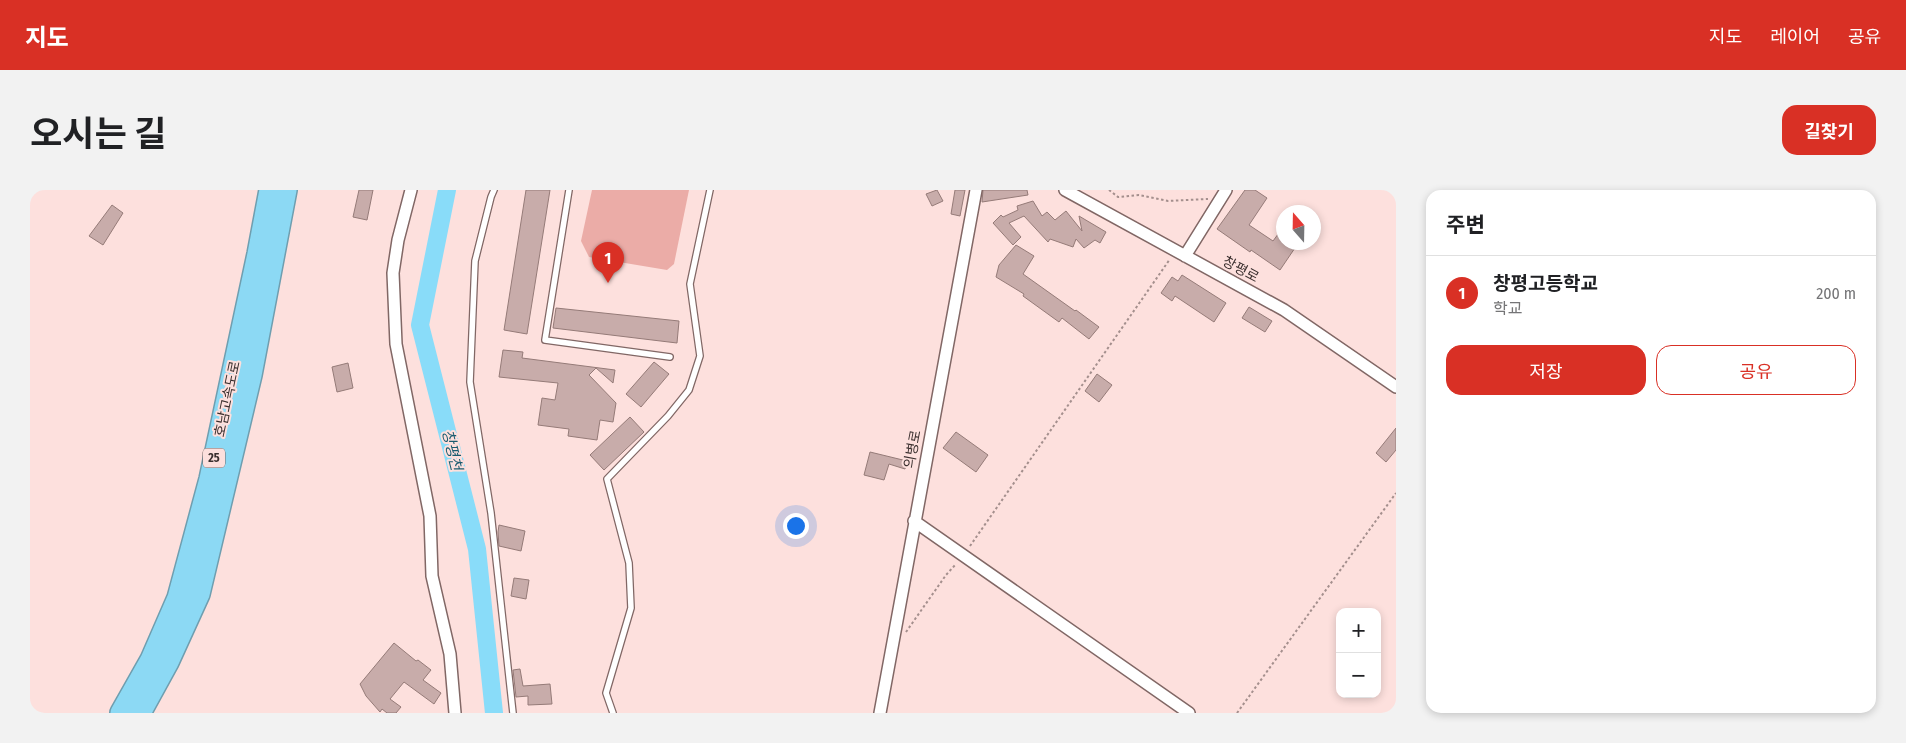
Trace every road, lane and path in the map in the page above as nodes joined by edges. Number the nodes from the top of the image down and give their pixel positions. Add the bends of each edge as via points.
1 (270, 190) edge
2 (286, 190) edge
3 (412, 190) edge
4 (494, 190) edge
5 (570, 190) edge
6 (710, 190) edge
7 (976, 190) edge
8 (1065, 190) edge
9 (1109, 190) edge
10 (1221, 193) edge
11 (1180, 254) junction
12 (670, 357) dead end
13 (1396, 387) edge
14 (1396, 493) edge
15 (914, 520) junction
16 (965, 554) junction
17 (895, 635) junction
18 (121, 713) edge
19 (140, 713) edge
20 (455, 713) edge
21 (513, 713) edge
22 (613, 713) edge
23 (880, 713) edge
24 (1189, 713) edge
25 (1237, 713) edge

1 - 18 highway, 호남고속도로 / 25 via 210,479 178,598 151,660
2 - 19 highway, 호남고속도로 / 25 via 251,376 199,594
3 - 20 street via 393,273 396,344 430,516 432,576 450,654
4 - 21 lane via 475,261 470,382 491,513
5 - 12 lane via 545,340
6 - 22 lane via 690,284 700,356 688,390 668,416 607,479 629,563 631,608 606,693
7 - 15 street, 의병로
8 - 11 street, 창평로
9 - 10 path via 1118,197 1139,195 1168,201
10 - 11 street
11 - 13 street, 창평로 via 1284,310
11 - 16 path
14 - 25 path
15 - 16 street
15 - 17 street, 의병로
16 - 17 path via 946,575 909,630 902,636
16 - 24 street
17 - 23 street, 의병로

